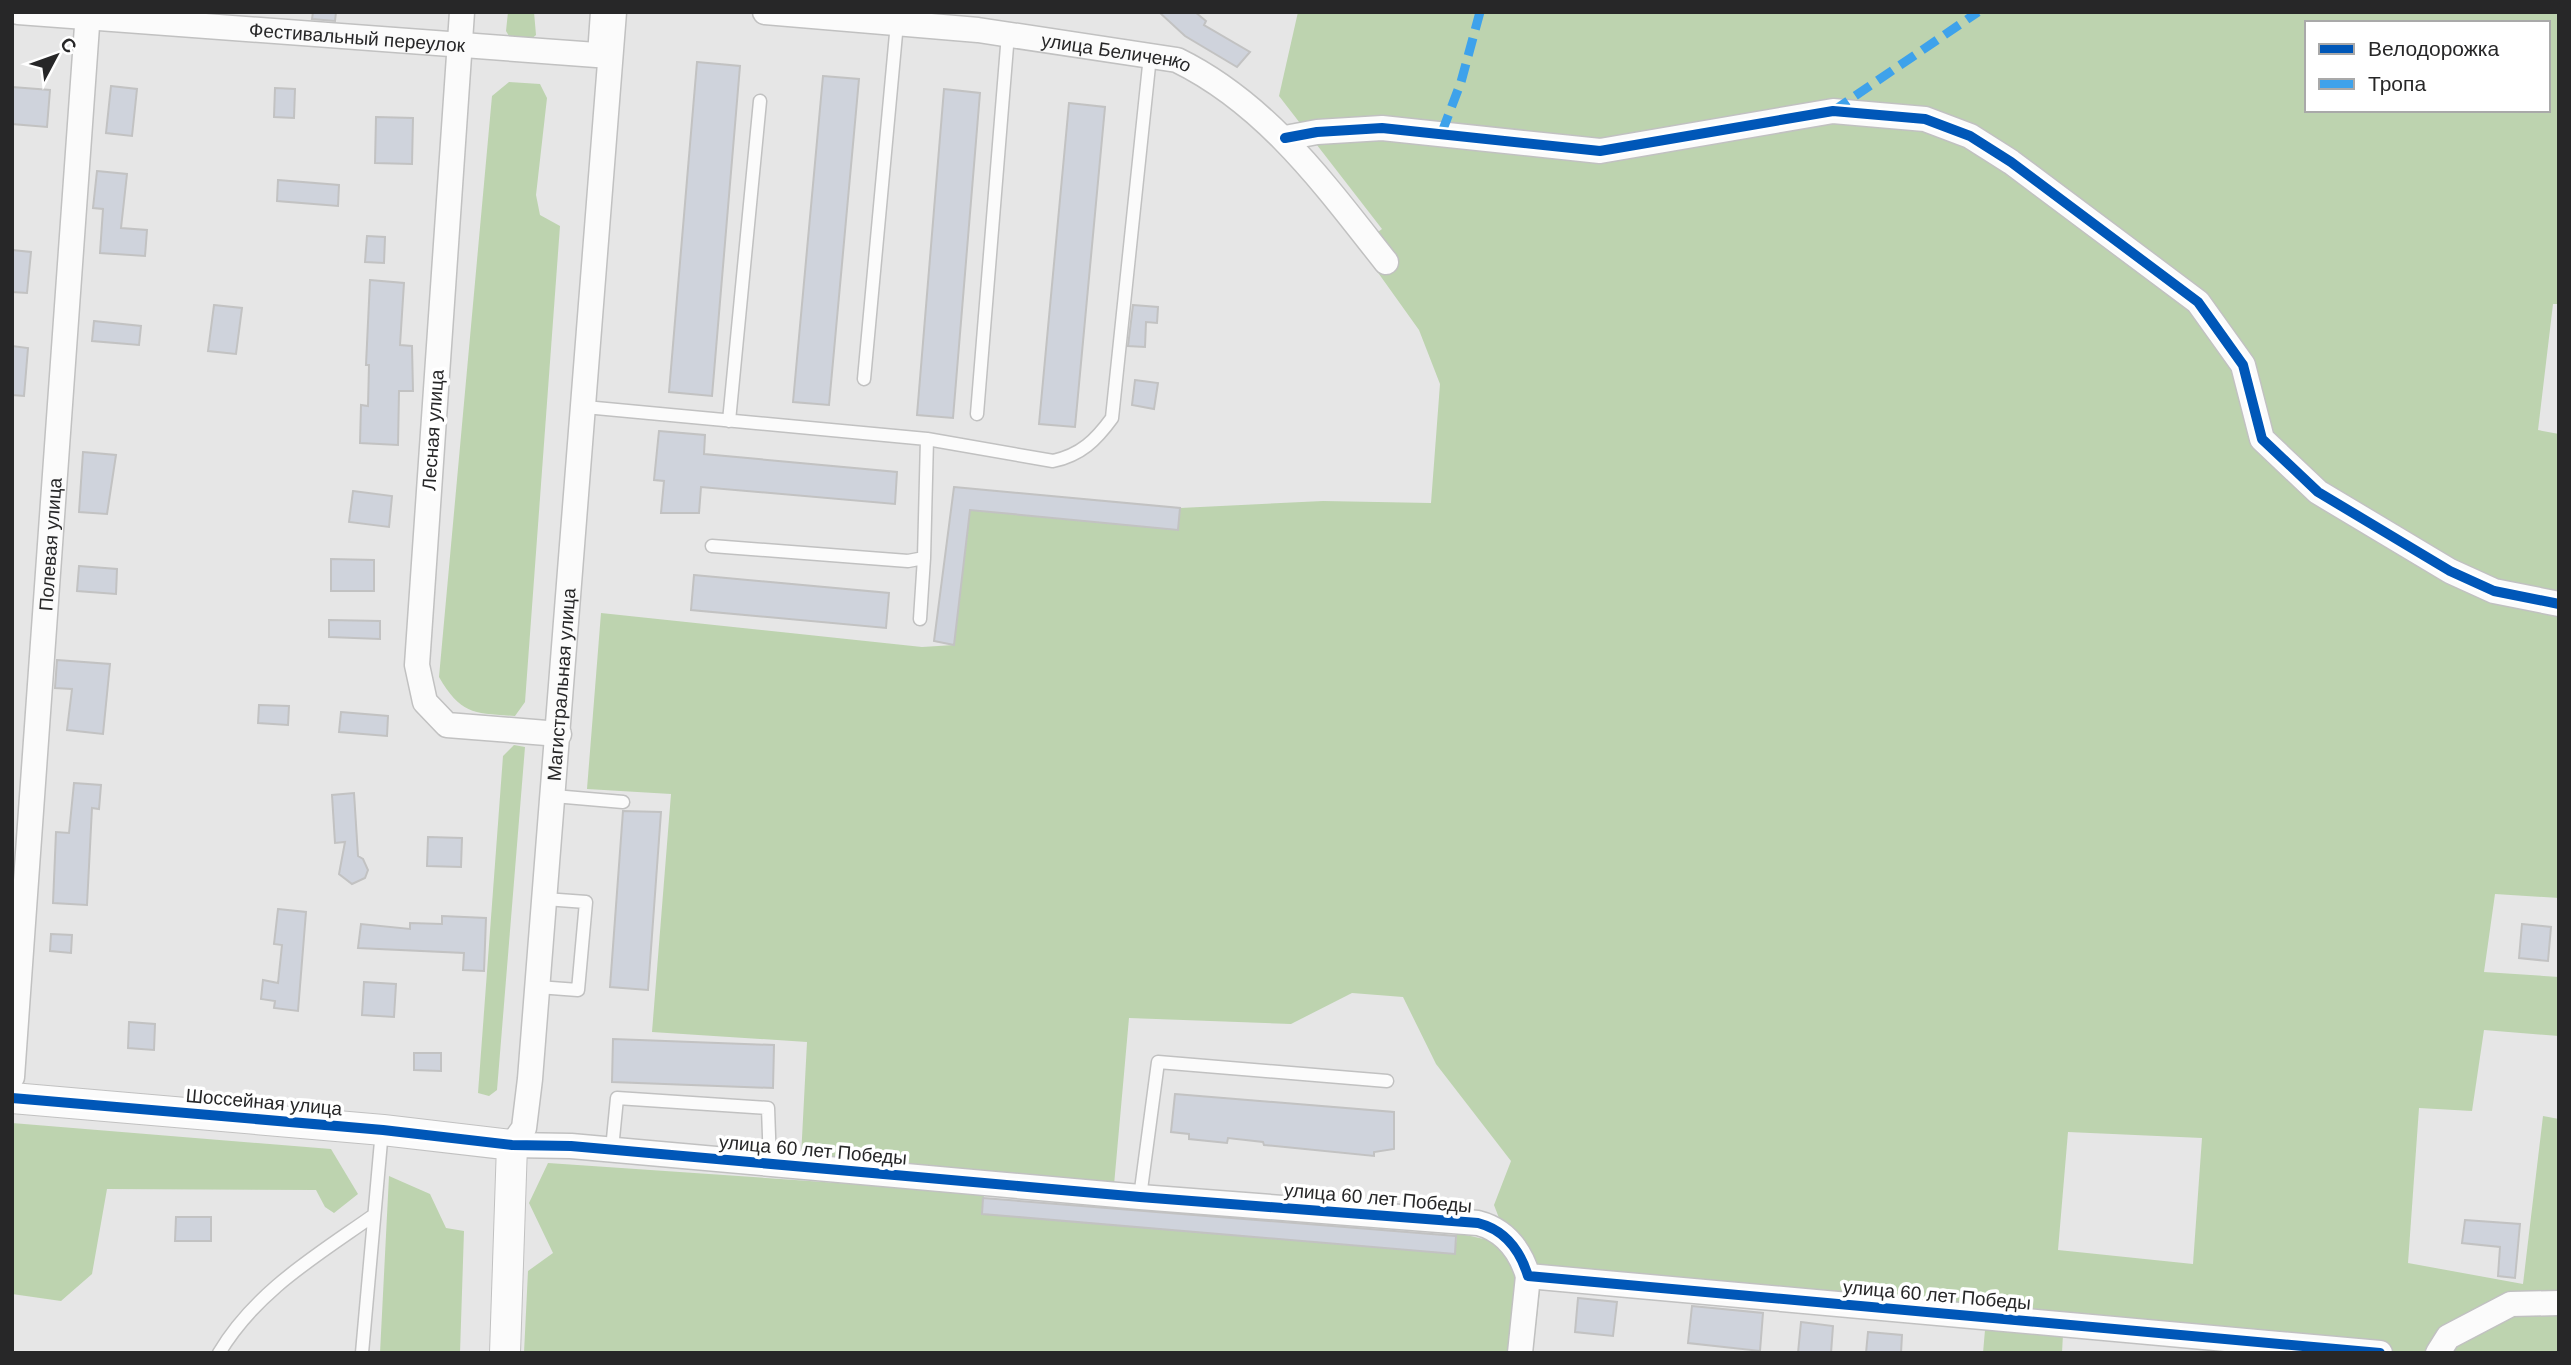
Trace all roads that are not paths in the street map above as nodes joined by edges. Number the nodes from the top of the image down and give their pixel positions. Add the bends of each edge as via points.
1 (18, 12) edge
2 (461, 12) edge
3 (597, 12) edge
4 (614, 12) edge
5 (765, 12) edge
6 (88, 15) edge
7 (979, 21) edge
8 (897, 23) junction
9 (1007, 34) junction
10 (461, 46) junction
11 (602, 56) junction
12 (1150, 56) junction
13 (760, 101) dead end
14 (1284, 138) junction
15 (1385, 262) dead end
16 (864, 379) dead end
17 (584, 407) junction
18 (977, 414) dead end
19 (729, 421) junction
20 (928, 439) junction
21 (712, 546) dead end
22 (924, 558) junction
23 (2559, 604) edge
24 (920, 620) dead end
25 (559, 734) junction
26 (554, 796) junction
27 (623, 802) dead end
28 (545, 899) junction
29 (538, 987) junction
30 (12, 1077) edge
31 (1387, 1081) dead end
32 (12, 1098) edge
33 (383, 1130) junction
34 (512, 1145) junction
35 (612, 1149) junction
36 (770, 1164) junction
37 (1139, 1197) junction
38 (374, 1215) junction
39 (1528, 1276) junction
40 (2559, 1303) edge
41 (219, 1353) edge
42 (362, 1353) edge
43 (505, 1353) edge
44 (1520, 1353) edge
45 (2380, 1353) edge
46 (2438, 1353) edge

1 - 6 street, Фестивальный переулок
2 - 10 street, Лесная улица
3 - 11 lane
4 - 11 street, Магистральная улица
5 - 8 street, улица Беличенко
6 - 10 street, Фестивальный переулок
6 - 30 street, Полевая улица
7 - 8 street, улица Беличенко
7 - 9 street, улица Беличенко
8 - 16 lane
9 - 12 street, улица Беличенко
9 - 18 lane
10 - 11 street, Фестивальный переулок
10 - 25 street, Лесная улица via 417,664 425,702 447,725
11 - 17 street, Магистральная улица
12 - 14 street, улица Беличенко via 1177,60 1200,72
12 - 20 lane via 1112,418 1094,442 1053,461
13 - 19 lane
14 - 15 street, улица Беличенко
14 - 23 street via 1382,128 1600,150 1833,111 1925,119 1947,127 2011,162 2198,302 2243,365 2262,439 2318,492 2450,571 2494,591
17 - 19 lane
17 - 25 street, Магистральная улица
19 - 20 lane
20 - 22 lane
21 - 22 lane via 908,561
22 - 24 lane
25 - 26 street, Магистральная улица
26 - 27 lane
26 - 28 street, Магистральная улица
28 - 29 street, Магистральная улица
28 - 29 lane via 586,902 578,990
29 - 34 street, Магистральная улица via 524,1128
31 - 37 lane via 1158,1062
32 - 33 street, Шоссейная улица
33 - 34 street, Шоссейная улица
33 - 38 lane
34 - 35 street, улица 60 лет Победы
34 - 43 street, Магистральная улица
35 - 36 street, улица 60 лет Победы
35 - 36 lane via 617,1098 768,1108
36 - 37 street, улица 60 лет Победы
37 - 39 street, улица 60 лет Победы via 1478,1223 1507,1238 1522,1257
38 - 41 lane via 268,1291 236,1324
38 - 42 lane
39 - 44 street
39 - 45 street, улица 60 лет Победы
40 - 46 street via 2511,1304 2448,1337

